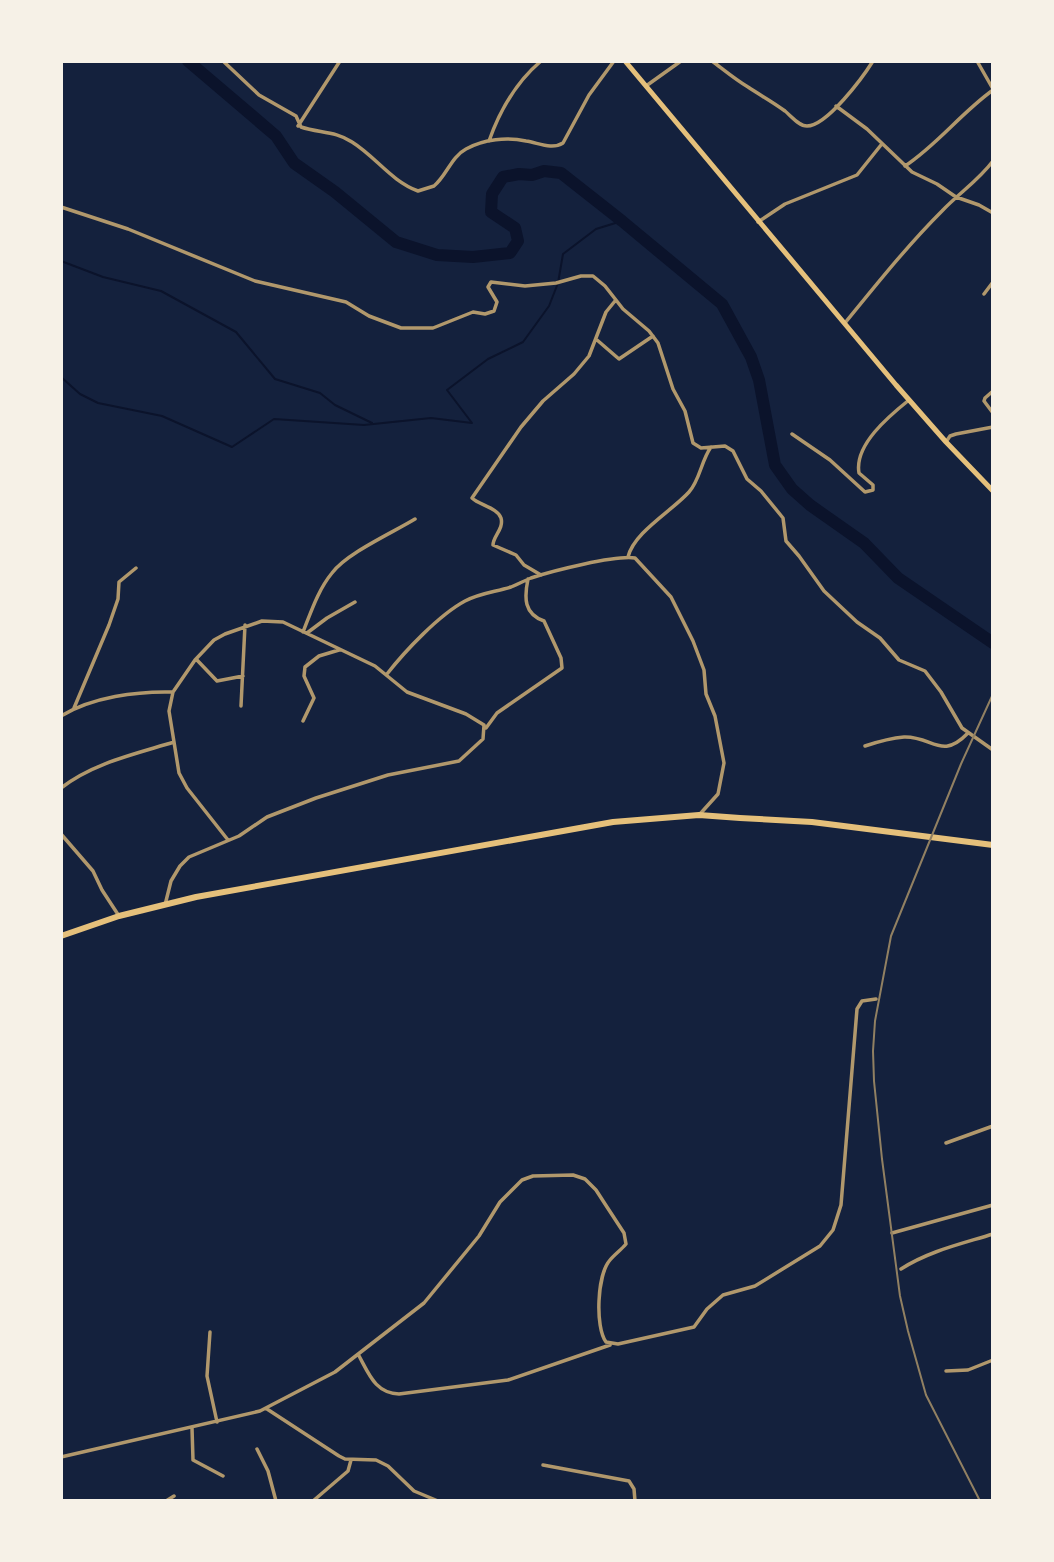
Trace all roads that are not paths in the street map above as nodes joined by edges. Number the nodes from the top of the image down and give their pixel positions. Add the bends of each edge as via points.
1 (223, 61) edge
2 (340, 61) edge
3 (541, 61) edge
4 (614, 61) edge
5 (625, 61) edge
6 (681, 61) edge
7 (712, 61) edge
8 (873, 61) edge
9 (977, 61) edge
10 (646, 86) junction
11 (993, 90) edge
12 (836, 106) junction
13 (298, 125) junction
14 (489, 141) junction
15 (881, 144) junction
16 (993, 161) edge
17 (905, 166) junction
18 (956, 197) junction
19 (61, 207) edge
20 (993, 213) edge
21 (758, 222) junction
22 (993, 282) edge
23 (985, 294) dead end
24 (615, 301) junction
25 (845, 323) junction
26 (653, 337) junction
27 (597, 340) junction
28 (993, 391) edge
29 (909, 400) junction
30 (993, 413) edge
31 (993, 427) edge
32 (792, 434) dead end
33 (946, 442) junction
34 (711, 447) junction
35 (993, 491) edge
36 (415, 519) dead end
37 (628, 557) junction
38 (136, 568) dead end
39 (541, 575) junction
40 (528, 579) junction
41 (355, 602) dead end
42 (245, 625) junction
43 (305, 633) junction
44 (341, 650) junction
45 (195, 659) junction
46 (387, 674) junction
47 (243, 676) junction
48 (173, 692) junction
49 (242, 706) dead end
50 (74, 708) junction
51 (61, 716) edge
52 (303, 721) dead end
53 (486, 729) junction
54 (968, 733) junction
55 (174, 742) junction
56 (864, 746) dead end
57 (993, 750) edge
58 (61, 788) edge
59 (699, 816) junction
60 (61, 834) edge
61 (228, 840) junction
62 (993, 845) edge
63 (165, 905) junction
64 (118, 916) junction
65 (61, 936) edge
66 (876, 999) dead end
67 (993, 1126) edge
68 (946, 1143) dead end
69 (993, 1205) edge
70 (892, 1233) dead end
71 (993, 1234) edge
72 (901, 1269) dead end
73 (210, 1332) dead end
74 (612, 1344) junction
75 (358, 1354) junction
76 (993, 1360) edge
77 (946, 1371) dead end
78 (267, 1409) junction
79 (218, 1422) junction
80 (192, 1428) junction
81 (257, 1449) dead end
82 (61, 1457) edge
83 (351, 1460) junction
84 (543, 1465) dead end
85 (223, 1476) dead end
86 (174, 1496) dead end
87 (166, 1501) edge
88 (276, 1501) edge
89 (313, 1501) edge
90 (439, 1501) edge
91 (635, 1501) edge

1 - 13 street via 259,95 296,116
2 - 13 street
3 - 14 street via 513,91
4 - 14 street via 589,94 564,143
5 - 10 main road
6 - 10 street
7 - 12 street via 803,125 815,124
8 - 12 street
9 - 11 street
10 - 21 main road
11 - 17 street
12 - 15 street
13 - 14 street via 351,141 418,191 435,186 463,150
15 - 17 street
15 - 21 street via 857,175 785,204
16 - 18 street
17 - 18 street
18 - 20 street
18 - 25 street
19 - 24 street via 255,281 346,302 401,328 433,328 472,313 490,313 497,302 488,287 491,282 525,286 593,276
21 - 25 main road
22 - 23 street
24 - 26 street
24 - 27 street via 606,312
25 - 29 main road
26 - 27 street via 619,359
26 - 34 street via 683,406 693,443 699,448
27 - 39 street via 583,365 521,427 472,498 499,514 500,528 493,545 516,555
28 - 30 street via 984,401
29 - 32 street via 872,437 859,460 859,473 873,485 870,492
29 - 33 main road
31 - 33 street via 956,434
33 - 35 main road
34 - 37 street via 690,492 642,535
34 - 54 street via 733,451 747,479 783,518 786,541 824,592 880,638 898,660 925,671
36 - 43 street via 333,571 320,591
37 - 39 street
37 - 59 street via 643,565 671,597 704,670 723,763 718,794
38 - 50 street via 118,584 112,616
39 - 40 street
40 - 46 street via 459,605 417,640
40 - 53 street via 530,612 544,621 563,665 497,713
41 - 43 street
42 - 43 street via 279,621
42 - 45 street via 214,640
42 - 47 street
43 - 44 street
44 - 46 street
44 - 52 street via 324,653 305,667 314,698
45 - 47 street via 217,681
45 - 48 street
46 - 53 street via 407,692 466,714
47 - 49 street
48 - 50 street via 140,693
48 - 55 street
50 - 51 street
53 - 61 street via 483,739 459,761 388,775 316,798 267,817
54 - 56 street via 943,748 905,737
54 - 57 street
55 - 58 street via 99,766
55 - 61 street via 179,773 187,788
59 - 62 highway via 812,822
59 - 63 highway via 575,827
60 - 64 street via 93,870
61 - 63 street via 184,861
63 - 64 highway
64 - 65 highway
66 - 74 street via 862,1001 856,1009 841,1205 827,1239 755,1286 724,1294 692,1329
67 - 68 street
69 - 70 street
71 - 72 street via 947,1247
73 - 79 street via 207,1376
74 - 75 street via 508,1380 399,1394 379,1389
74 - 75 street via 604,1341 601,1330 601,1281 608,1263 625,1244 625,1236 590,1183 581,1176 551,1174 516,1185 424,1303
75 - 78 street via 335,1372
76 - 77 street via 968,1370
78 - 79 street
78 - 83 street
79 - 80 street
80 - 82 street
80 - 85 street via 193,1460
81 - 88 street
83 - 89 street via 348,1471
83 - 90 street via 383,1463 414,1491
84 - 91 street via 629,1481
86 - 87 street

